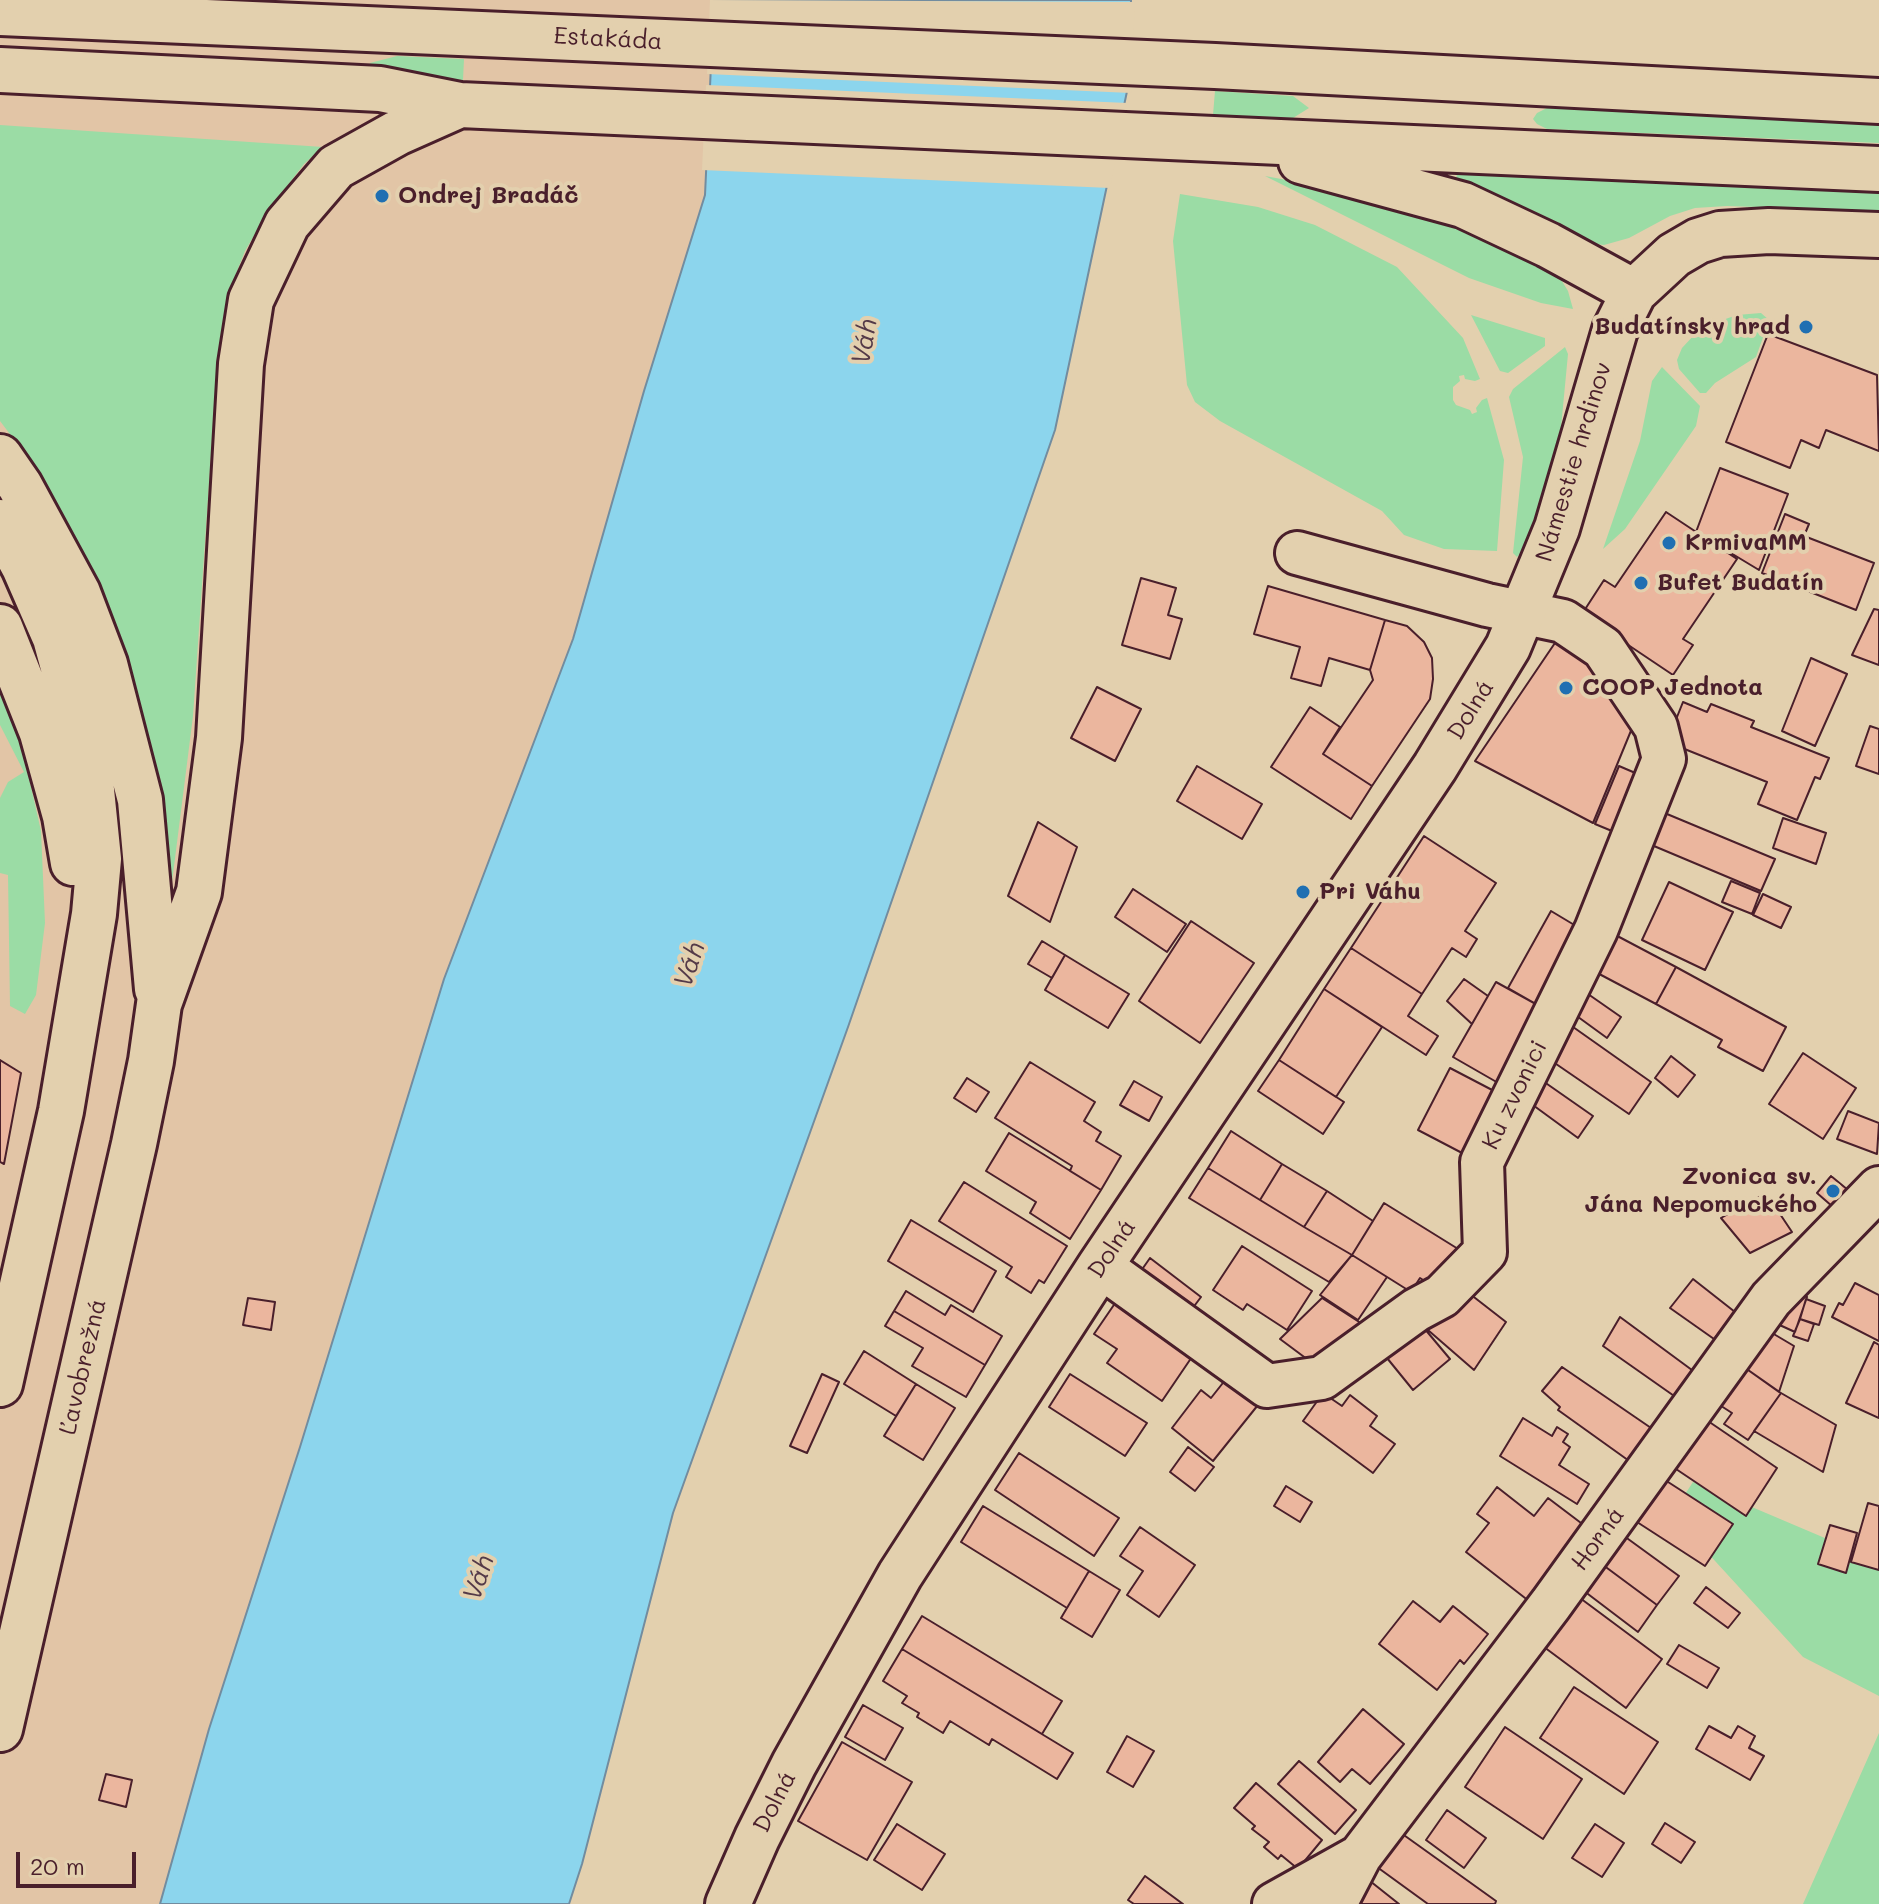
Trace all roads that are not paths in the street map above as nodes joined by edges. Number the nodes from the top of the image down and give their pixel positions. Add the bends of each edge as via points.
1 (377, 0) edge
2 (0, 13) edge
3 (465, 33) junction
4 (0, 70) edge
5 (1879, 101) edge
6 (460, 105) junction
7 (1209, 138) junction
8 (1879, 169) edge
9 (1879, 235) edge
10 (1634, 292) junction
11 (0, 457) edge
12 (0, 522) edge
13 (1297, 553) dead end
14 (1525, 611) junction
15 (0, 627) edge
16 (84, 973) junction
17 (159, 1004) junction
18 (1879, 1188) edge
19 (1100, 1266) junction
20 (0, 1384) edge
21 (0, 1729) edge
22 (1360, 1856) junction
23 (728, 1904) edge
24 (1274, 1904) edge
25 (1335, 1904) edge

1 - 3 main road
2 - 3 main road, Estakáda
3 - 5 main road, Estakáda
4 - 6 main road via 380,89
6 - 7 main road
6 - 17 main road via 336,167 287,224 251,300 241,364 219,738 199,892
7 - 8 main road
7 - 10 main road via 1463,205
9 - 10 main road, Námestie hrdinov via 1720,234 1674,255
10 - 14 main road, Námestie hrdinov via 1615,330 1562,513
11 - 17 main road via 78,593 105,664 140,800
12 - 16 main road via 55,638 92,790 99,859
13 - 14 street, Ku zvonici
14 - 19 main road, Dolná via 1435,767
14 - 19 street, Ku zvonici via 1563,621 1603,648 1656,727 1664,759 1596,930 1482,1162 1485,1252 1442,1296 1322,1378 1267,1386
15 - 16 main road via 56,776 73,857
16 - 20 main road via 61,1111
17 - 21 main road, Ľavobrežná via 134,1144
18 - 22 street, Horná via 1771,1299 1551,1604
19 - 23 main road, Dolná via 900,1575 794,1764
22 - 24 street
22 - 25 street, Horná

